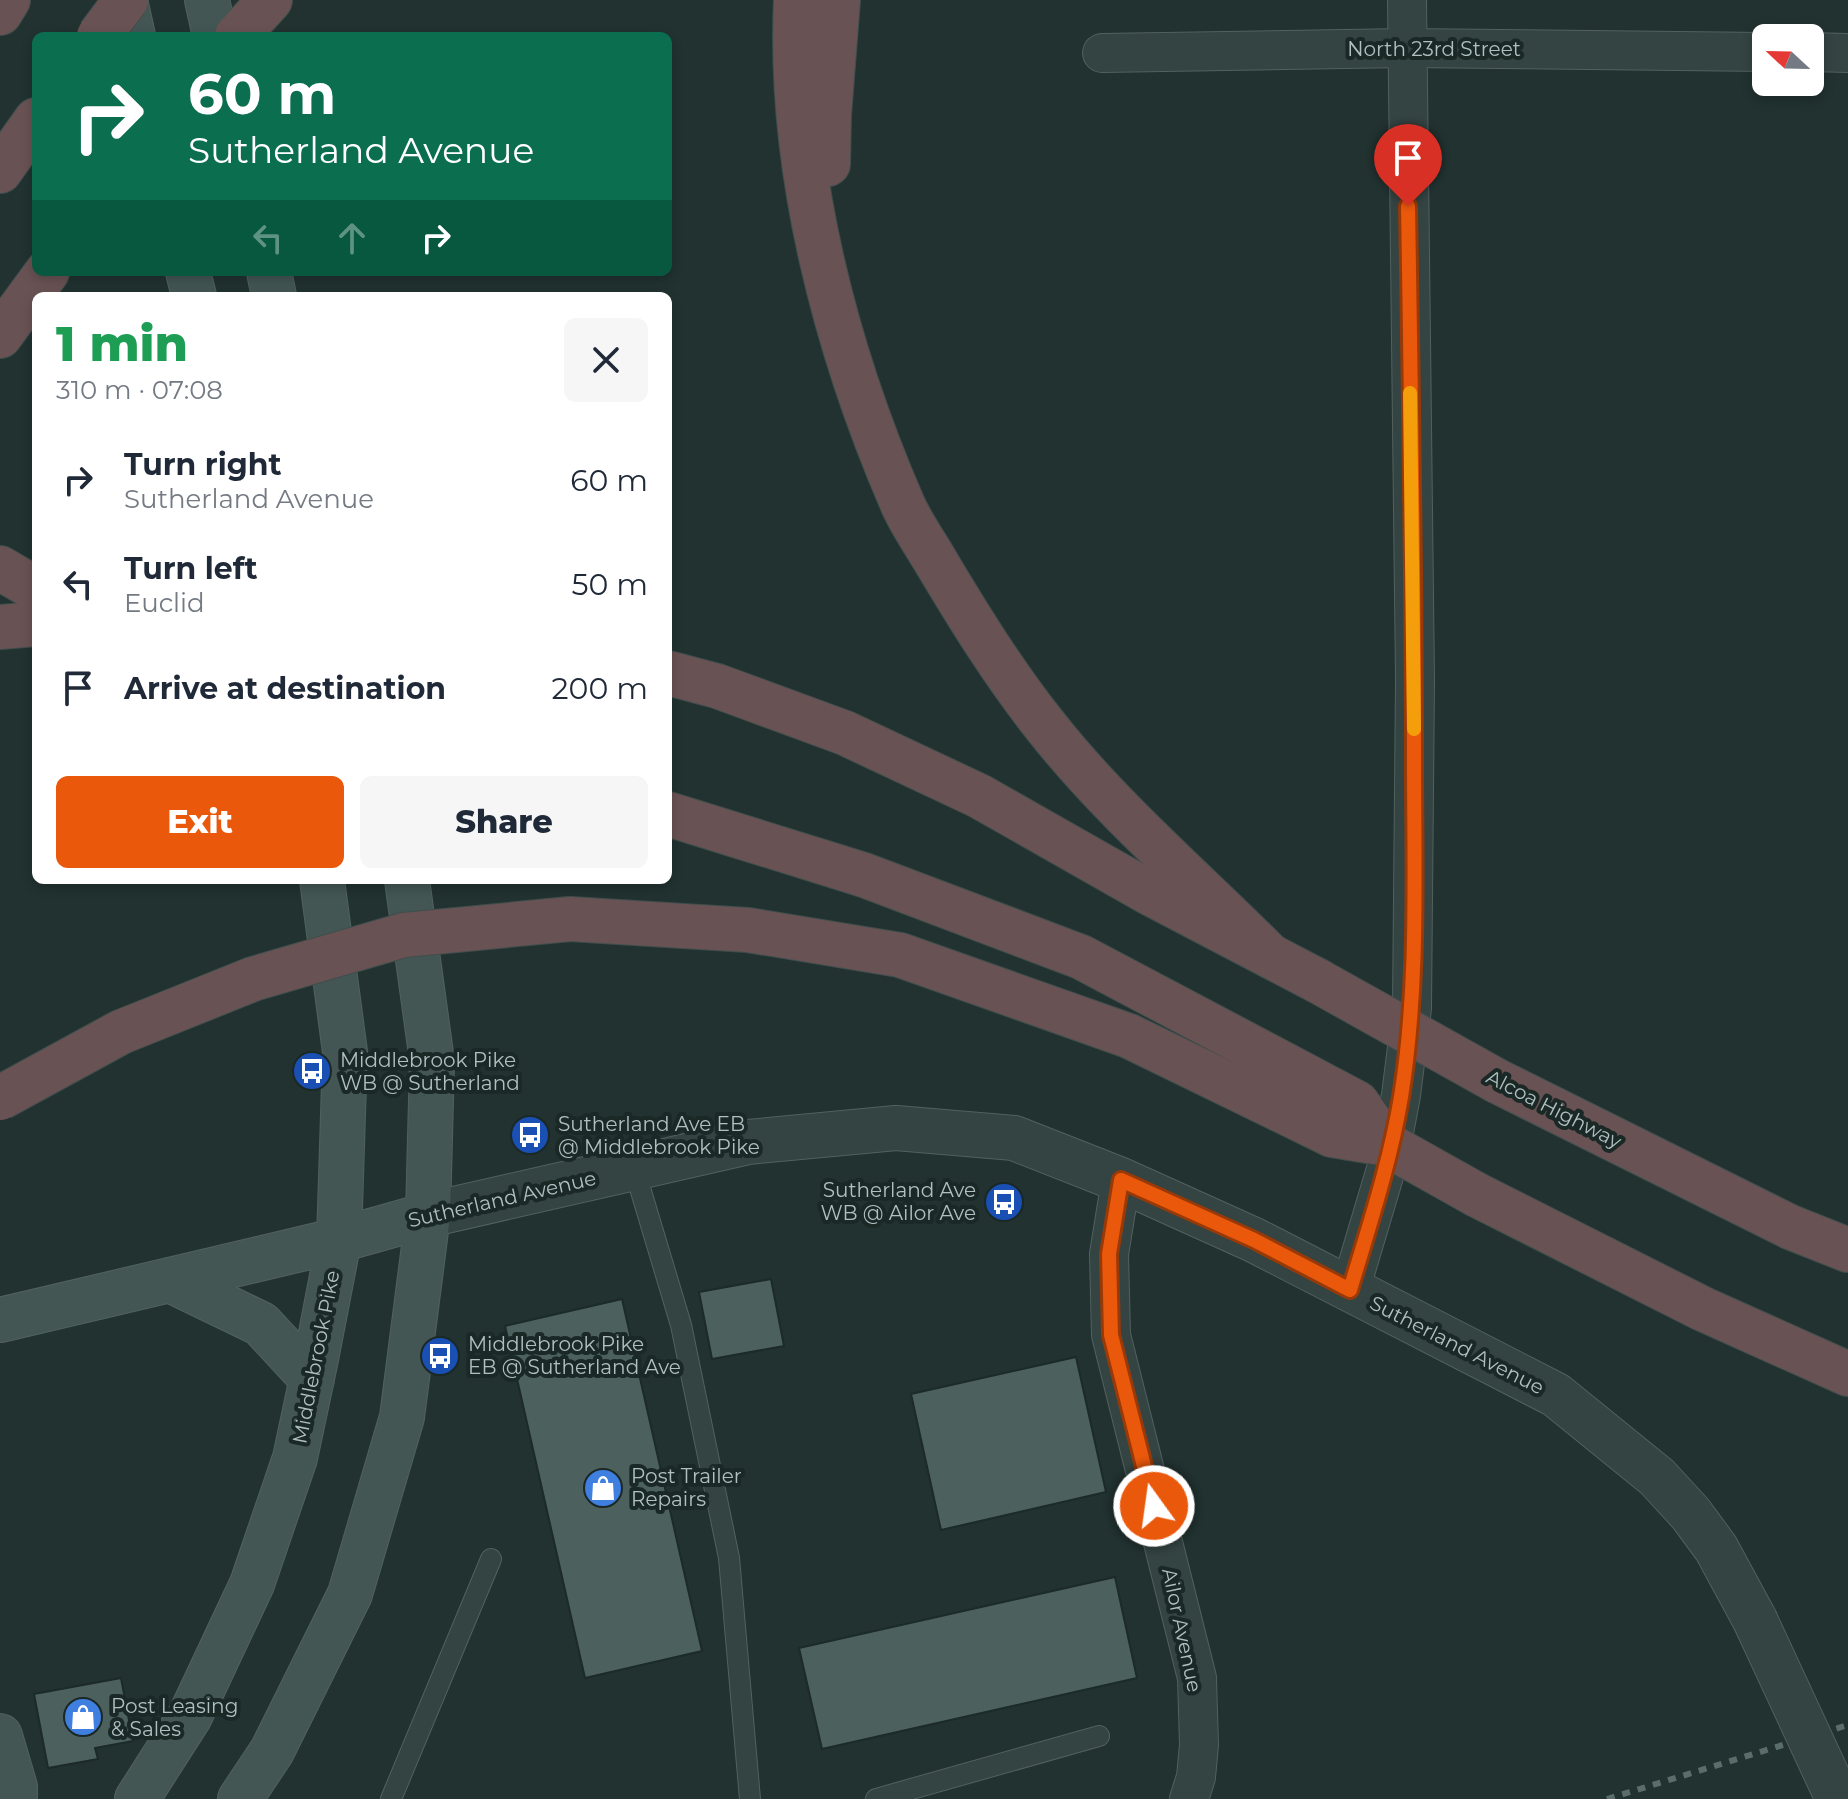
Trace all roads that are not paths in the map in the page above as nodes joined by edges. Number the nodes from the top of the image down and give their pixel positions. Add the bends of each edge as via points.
1 (8, 0) edge
2 (126, 0) edge
3 (207, 0) edge
4 (249, 0) edge
5 (270, 0) edge
6 (796, 0) edge
7 (838, 0) edge
8 (1407, 0) edge
9 (0, 13) edge
10 (102, 32) edge
11 (132, 32) edge
12 (214, 32) edge
13 (225, 32) edge
14 (241, 32) edge
15 (1405, 48) junction
16 (1752, 52) edge
17 (1824, 52) edge
18 (1102, 53) dead end
19 (1848, 53) edge
20 (32, 126) edge
21 (0, 171) edge
22 (826, 274) junction
23 (32, 292) edge
24 (0, 336) edge
25 (0, 568) edge
26 (32, 587) edge
27 (32, 624) edge
28 (0, 627) edge
29 (672, 674) edge
30 (672, 815) edge
31 (323, 884) edge
32 (408, 884) edge
33 (1267, 953) junction
34 (0, 1098) edge
35 (1386, 1144) junction
36 (634, 1168) junction
37 (1121, 1180) junction
38 (428, 1215) junction
39 (339, 1240) junction
40 (1848, 1250) edge
41 (170, 1280) junction
42 (1350, 1290) junction
43 (0, 1320) edge
44 (1848, 1374) edge
45 (312, 1379) junction
46 (491, 1559) dead end
47 (0, 1736) edge
48 (1099, 1736) dead end
49 (15, 1799) edge
50 (137, 1799) edge
51 (240, 1799) edge
52 (391, 1799) edge
53 (750, 1799) edge
54 (876, 1799) edge
55 (1189, 1799) edge
56 (1838, 1799) edge

1 - 9 highway
2 - 10 highway, bridge
2 - 11 main road
3 - 12 main road
4 - 13 highway
5 - 14 highway
6 - 22 highway via 803,161
7 - 22 highway
8 - 15 street
15 - 16 street, North 23rd Street
15 - 18 street, North 23rd Street
15 - 42 street via 1415,680 1412,1008 1389,1159
17 - 19 street
20 - 21 highway
22 - 33 highway via 854,379 904,507 965,612 1047,728 1132,823
23 - 24 highway
25 - 26 highway
27 - 28 highway
29 - 33 highway via 872,745 979,796
30 - 35 highway via 864,875 1081,957 1357,1103
31 - 39 main road, Middlebrook Pike via 345,1052
32 - 38 main road via 432,1061
33 - 40 highway, Alcoa Highway, bridge via 1497,1081 1790,1227
34 - 35 highway, bridge via 121,1032 253,979 404,935 570,919 748,930 900,955 1129,1036 1332,1135
35 - 44 highway, bridge via 1703,1309
36 - 37 street, Sutherland Avenue via 748,1142 896,1128 1014,1138
36 - 38 street, Sutherland Avenue
36 - 53 lane via 681,1325 729,1558
37 - 42 street, Sutherland Avenue
37 - 55 street, Ailor Avenue via 1109,1254 1111,1335 1197,1678 1199,1745
38 - 39 main road, Sutherland Avenue
38 - 51 main road via 402,1417 350,1594 272,1751
39 - 41 main road, Sutherland Avenue
39 - 45 main road, Middlebrook Pike
41 - 43 main road, Sutherland Avenue
41 - 45 main road via 261,1324
42 - 56 street, Sutherland Avenue, bridge via 1556,1395 1657,1477 1716,1548
45 - 50 main road, Middlebrook Pike via 295,1458 252,1584 190,1716
46 - 52 lane
47 - 49 main road
48 - 54 lane

